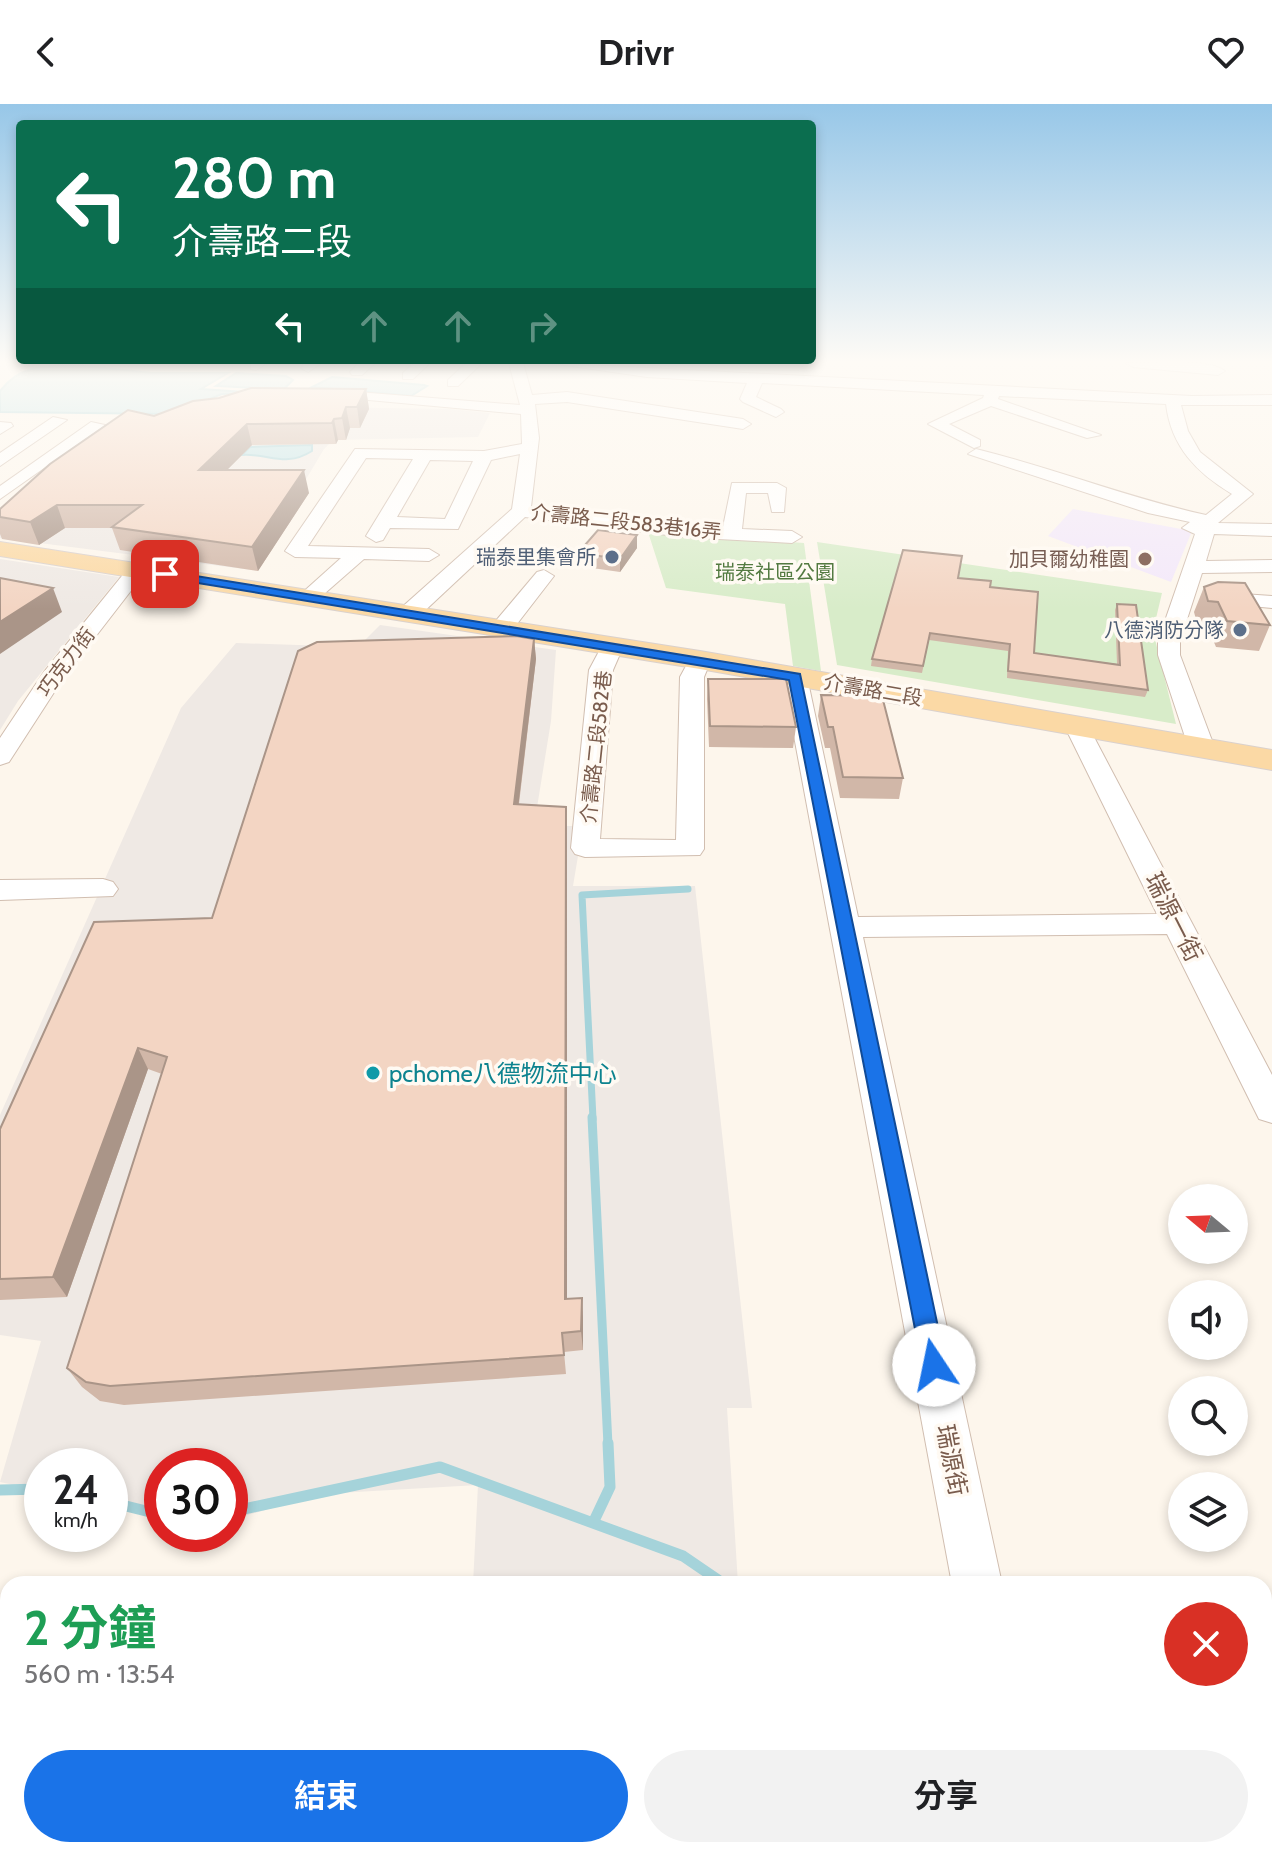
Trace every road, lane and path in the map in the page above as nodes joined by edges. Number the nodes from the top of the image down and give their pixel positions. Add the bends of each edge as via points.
1 (22, 445) edge
2 (69, 445) edge
3 (968, 445) edge
4 (1185, 445) edge
5 (530, 447) joint
6 (424, 455) junction
7 (484, 456) junction
8 (2, 458) edge
9 (49, 459) junction
10 (1043, 488) dead end
11 (0, 494) edge
12 (778, 508) dead end
13 (521, 511) junction
14 (385, 522) junction
15 (1207, 526) junction
16 (1272, 530) edge
17 (732, 532) junction
18 (792, 537) dead end
19 (0, 549) edge
20 (363, 552) junction
21 (429, 555) dead end
22 (1272, 566) edge
23 (1191, 567) junction
24 (137, 570) junction
25 (544, 576) dead end
26 (1182, 595) junction
27 (309, 597) junction
28 (1272, 602) edge
29 (409, 613) junction
30 (502, 628) junction
31 (612, 647) junction
32 (700, 660) junction
33 (795, 677) junction
34 (1076, 725) junction
35 (1201, 746) junction
36 (0, 757) edge
37 (1272, 760) edge
38 (103, 889) dead end
39 (0, 890) edge
40 (1177, 924) junction
41 (847, 927) junction
42 (1272, 1109) edge
43 (975, 1576) edge

1 - 8 street
2 - 9 street
3 - 15 street
4 - 15 street via 1244,494
5 - 7 street
5 - 13 street
6 - 7 street
6 - 14 street
6 - 20 street via 361,453 295,551
7 - 14 street via 451,525
8 - 9 street
9 - 11 street
10 - 15 street via 1134,520
12 - 17 street, 介壽路二段583巷16弄 via 777,488 738,487
13 - 17 street, 介壽路二段583巷16弄
13 - 29 street
14 - 20 street
15 - 16 street
15 - 23 street
17 - 18 street, 介壽路二段583巷16弄
19 - 24 main road, 介壽路二段
20 - 21 street
20 - 27 street
22 - 23 street
23 - 26 street
24 - 27 main road, 介壽路二段
24 - 36 street, 巧克力街 via 52,677
25 - 30 street
26 - 28 street
26 - 35 street via 1169,655
27 - 29 main road, 介壽路二段
29 - 30 main road, 介壽路二段
30 - 31 main road, 介壽路二段
31 - 32 main road, 介壽路二段
31 - 32 street, 介壽路二段582巷 via 601,670 585,848 690,849 692,677
32 - 33 main road, 介壽路二段
33 - 34 main road, 介壽路二段
33 - 41 street, 瑞源街
34 - 35 main road, 介壽路二段
34 - 40 street, 瑞源一街
35 - 37 main road, 介壽路二段
38 - 39 street
40 - 41 street
40 - 42 street, 瑞源一街
41 - 43 street, 瑞源街

